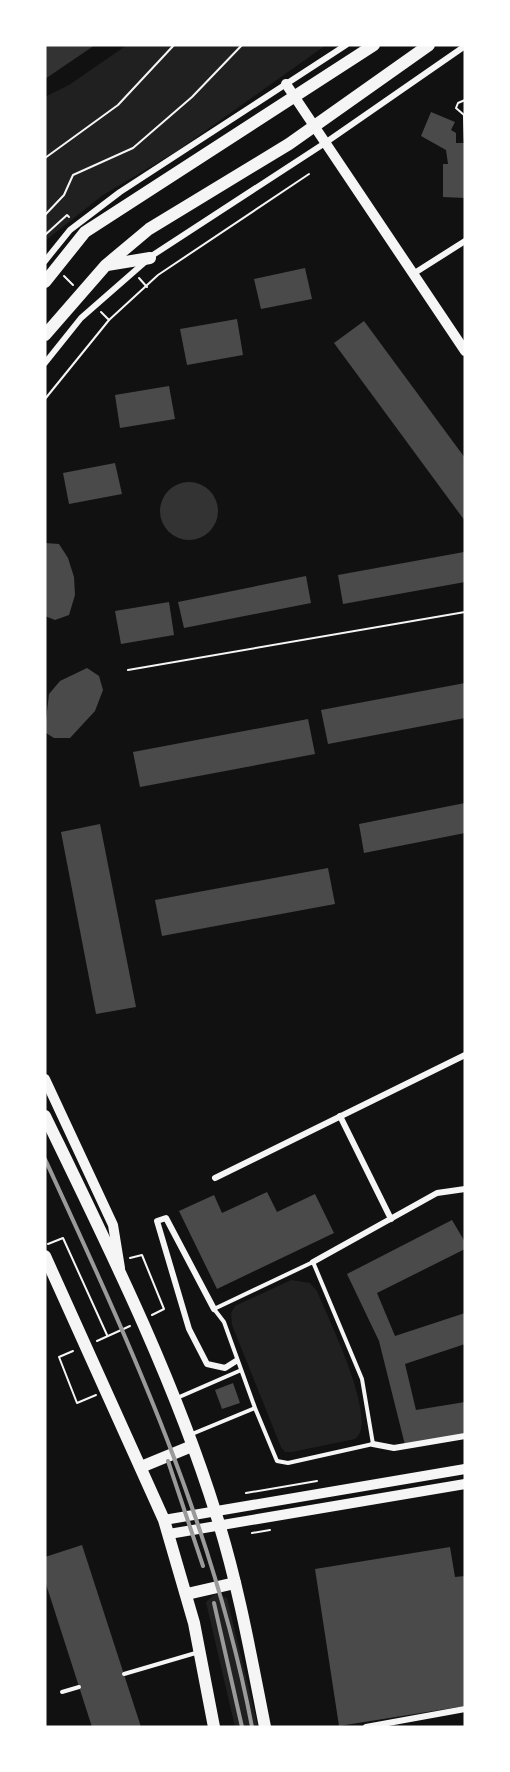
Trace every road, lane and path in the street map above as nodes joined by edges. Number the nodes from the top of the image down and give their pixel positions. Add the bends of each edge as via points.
1 (174, 45) edge
2 (242, 45) edge
3 (346, 45) edge
4 (374, 45) edge
5 (429, 45) edge
6 (465, 46) edge
7 (286, 84) junction
8 (294, 97) junction
9 (465, 100) edge
10 (465, 114) edge
11 (314, 127) junction
12 (325, 143) junction
13 (465, 143) edge
14 (45, 158) edge
15 (309, 174) dead end
16 (45, 215) edge
17 (67, 215) dead end
18 (45, 235) edge
19 (465, 241) edge
20 (150, 258) junction
21 (45, 261) edge
22 (106, 265) junction
23 (413, 274) junction
24 (45, 282) edge
25 (109, 320) dead end
26 (45, 335) edge
27 (465, 351) edge
28 (45, 363) edge
29 (465, 612) edge
30 (128, 670) dead end
31 (465, 1054) edge
32 (45, 1079) edge
33 (45, 1116) edge
34 (340, 1116) junction
35 (215, 1178) dead end
36 (465, 1189) edge
37 (391, 1219) junction
38 (52, 1243) dead end
39 (142, 1255) dead end
40 (45, 1256) edge
41 (313, 1262) junction
42 (121, 1275) junction
43 (164, 1309) dead end
44 (214, 1310) junction
45 (126, 1328) dead end
46 (107, 1336) junction
47 (97, 1341) dead end
48 (59, 1357) dead end
49 (236, 1361) junction
50 (239, 1371) junction
51 (106, 1391) junction
52 (175, 1399) junction
53 (255, 1408) junction
54 (465, 1436) edge
55 (190, 1441) junction
56 (373, 1444) junction
57 (141, 1467) junction
58 (465, 1468) edge
59 (465, 1484) edge
60 (215, 1511) junction
61 (165, 1520) junction
62 (220, 1526) junction
63 (169, 1534) junction
64 (235, 1583) junction
65 (187, 1594) junction
66 (200, 1652) junction
67 (124, 1674) dead end
68 (79, 1687) dead end
69 (62, 1692) dead end
70 (465, 1709) edge
71 (214, 1727) edge
72 (265, 1727) edge
73 (366, 1727) edge

1 - 14 path via 118,105
2 - 16 path via 192,97 133,148 73,176 64,195
3 - 7 street
4 - 8 main road
5 - 11 main road
6 - 12 street
7 - 8 street
7 - 21 street via 120,192 70,230
8 - 11 street
8 - 24 main road via 86,232
9 - 10 path via 456,108
10 - 13 path
11 - 12 street
11 - 22 main road via 149,229
12 - 20 street
12 - 23 street
15 - 25 path via 158,275
17 - 18 path
19 - 23 street
20 - 22 main road
20 - 28 street via 81,318
22 - 26 main road
23 - 27 street
29 - 30 path
31 - 34 street
32 - 42 street via 113,1225
33 - 42 main road
34 - 35 street
34 - 37 street
36 - 37 street via 437,1193
37 - 41 street
38 - 46 path via 63,1238
39 - 43 path
40 - 51 main road
41 - 44 lane
41 - 56 lane via 362,1379
42 - 52 main road
44 - 49 lane via 224,1322
44 - 49 street via 166,1218 157,1221 189,1329 207,1364 225,1368
45 - 46 path
46 - 47 path
48 - 51 path via 77,1403
49 - 50 lane
50 - 52 lane
50 - 53 lane
51 - 57 main road
52 - 55 main road
53 - 55 lane
53 - 56 lane via 277,1461
54 - 56 street via 394,1448
55 - 57 main road
55 - 60 main road
57 - 61 main road
58 - 60 street
59 - 62 street
60 - 61 street
60 - 62 main road
61 - 63 main road
62 - 63 street
62 - 64 main road
63 - 65 main road
64 - 65 main road
64 - 72 main road
65 - 66 main road
66 - 67 lane
66 - 71 main road
68 - 69 lane
70 - 73 street

